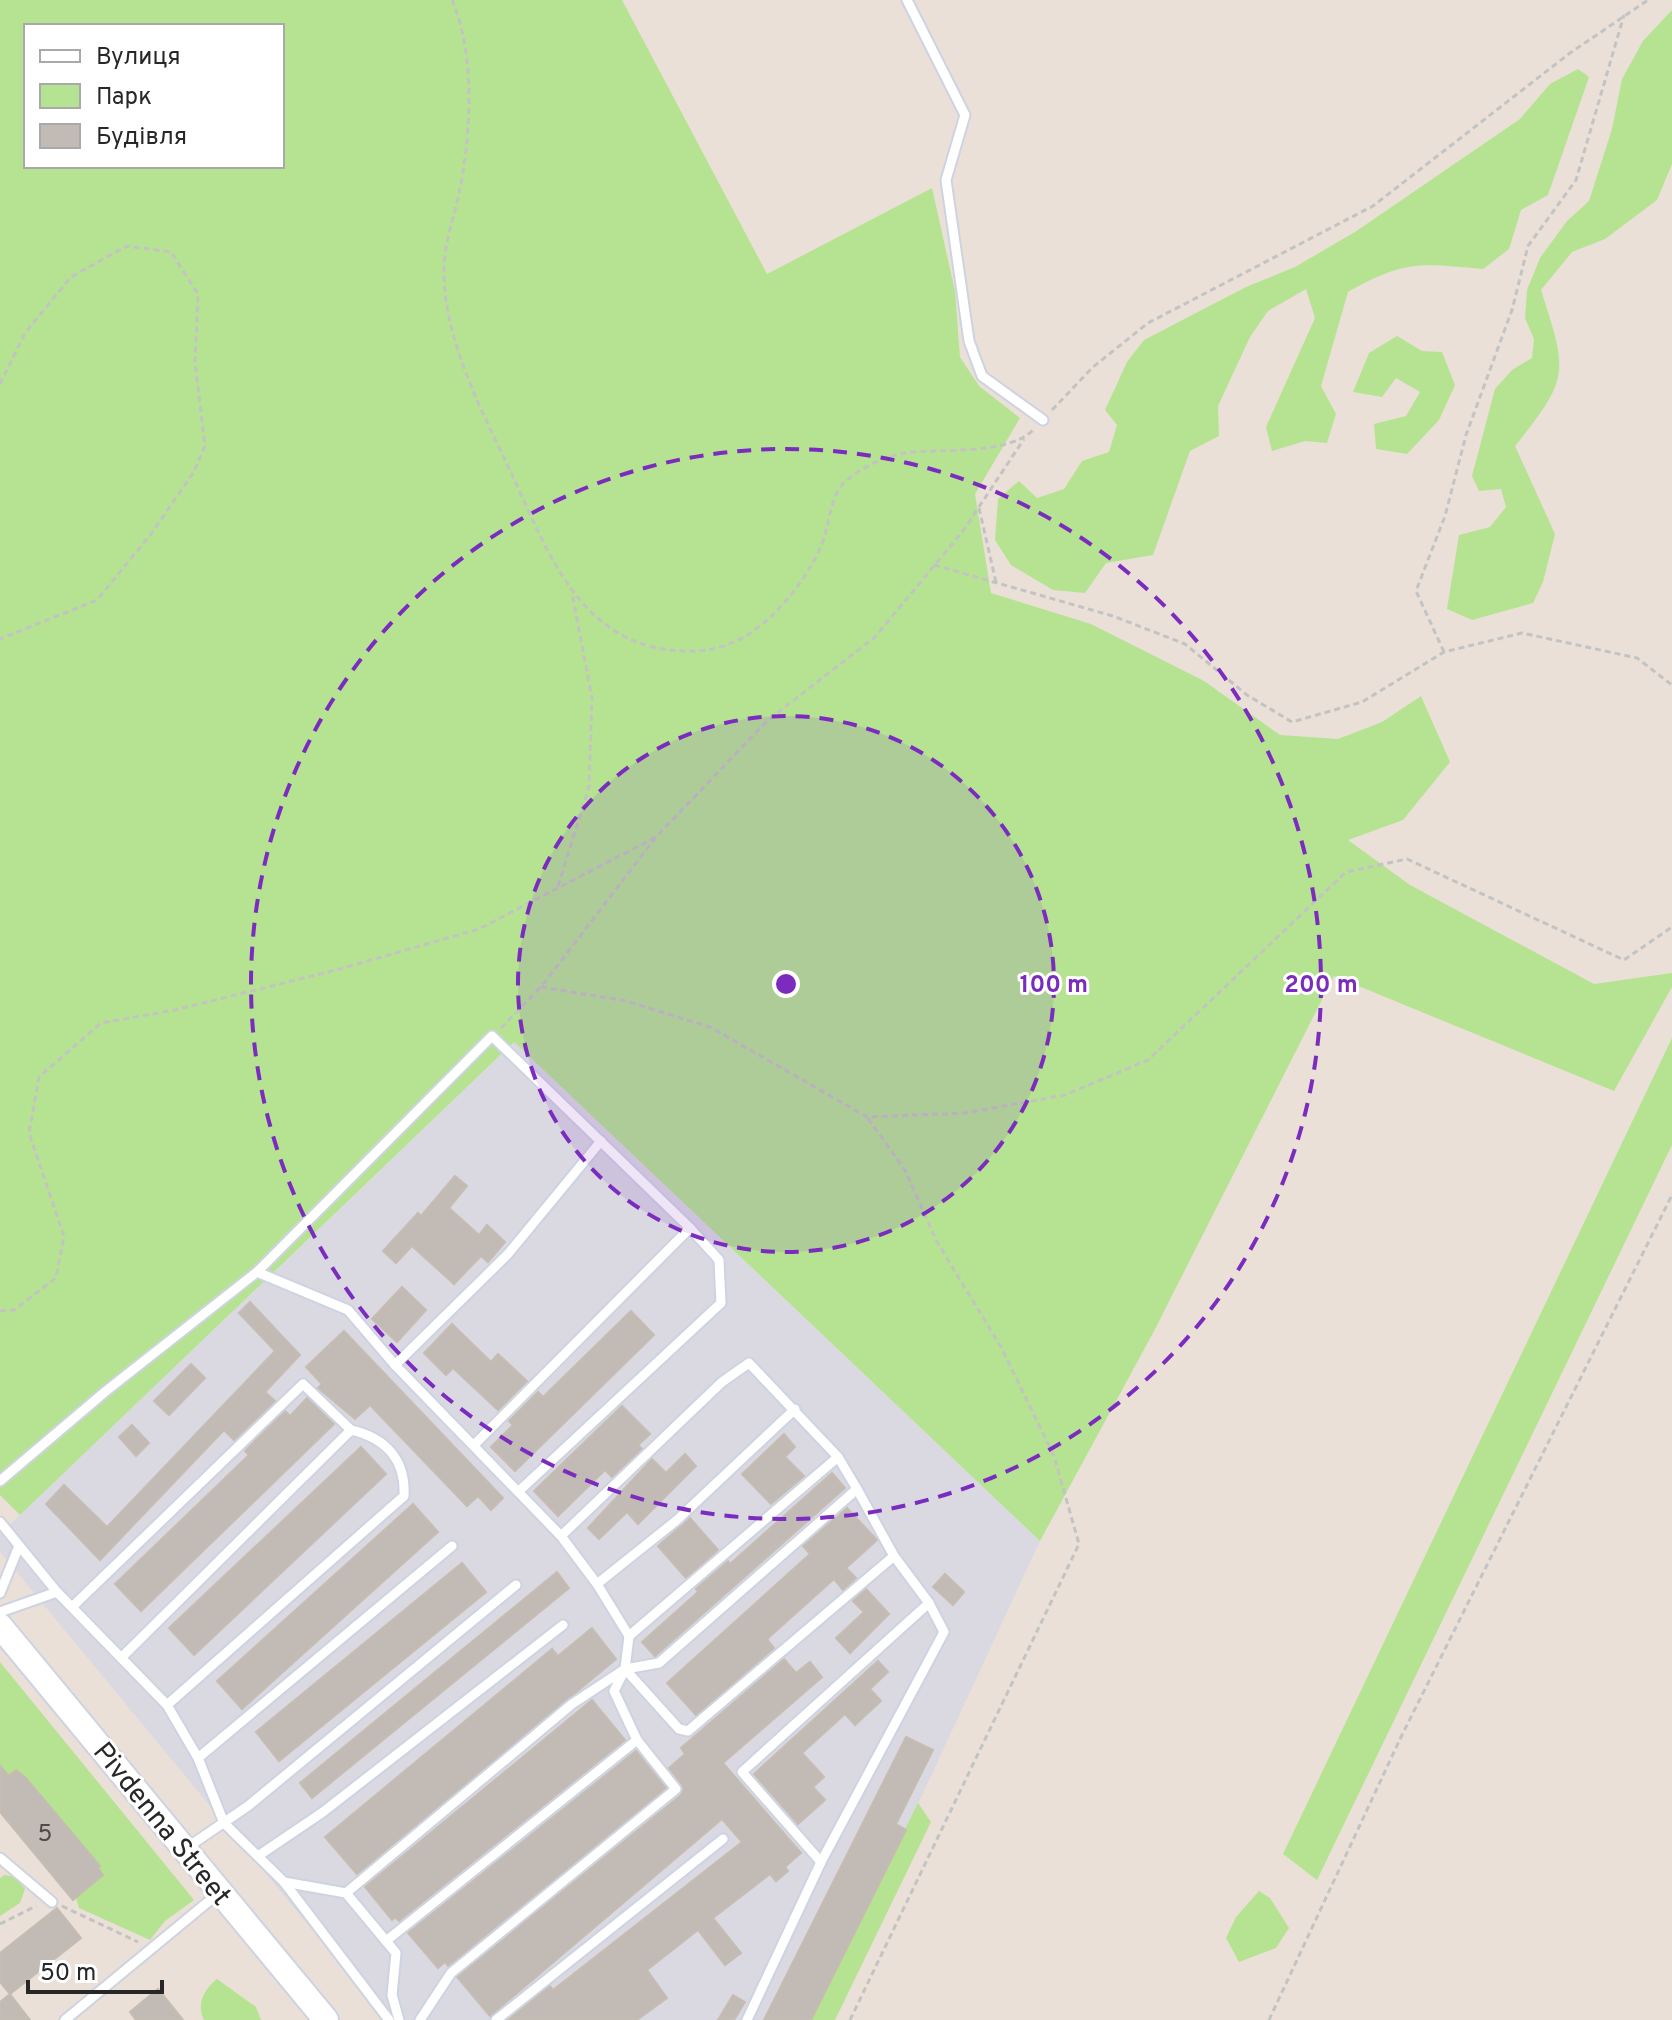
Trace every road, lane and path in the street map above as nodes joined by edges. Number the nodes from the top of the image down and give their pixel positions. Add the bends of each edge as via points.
1 (452, 0) edge
2 (907, 0) edge
3 (1648, 0) edge
4 (1624, 15) junction
5 (0, 384) edge
6 (1043, 420) junction
7 (1024, 439) junction
8 (979, 506) junction
9 (934, 565) junction
10 (996, 582) junction
11 (572, 593) junction
12 (0, 639) edge
13 (1444, 652) junction
14 (1672, 685) edge
15 (656, 837) junction
16 (558, 887) junction
17 (1672, 927) edge
18 (541, 987) junction
19 (492, 1036) junction
20 (867, 1117) junction
21 (601, 1141) junction
22 (1672, 1195) edge
23 (690, 1228) junction
24 (257, 1272) junction
25 (0, 1311) edge
26 (395, 1365) junction
27 (795, 1409) junction
28 (351, 1430) junction
29 (474, 1445) junction
30 (838, 1457) junction
31 (0, 1481) edge
32 (857, 1489) junction
33 (519, 1491) junction
34 (0, 1522) edge
35 (561, 1536) junction
36 (19, 1546) junction
37 (452, 1546) dead end
38 (894, 1556) junction
39 (597, 1584) junction
40 (516, 1585) dead end
41 (57, 1592) junction
42 (0, 1593) edge
43 (929, 1603) junction
44 (72, 1607) junction
45 (0, 1612) edge
46 (563, 1625) dead end
47 (0, 1626) edge
48 (629, 1636) junction
49 (123, 1656) junction
50 (625, 1669) junction
51 (167, 1705) junction
52 (637, 1740) junction
53 (198, 1758) junction
54 (224, 1823) junction
55 (723, 1839) dead end
56 (185, 1849) junction
57 (258, 1856) junction
58 (0, 1858) edge
59 (821, 1862) junction
60 (284, 1882) junction
61 (220, 1892) junction
62 (346, 1893) junction
63 (52, 1902) junction
64 (0, 1924) edge
65 (386, 1941) junction
66 (152, 1949) junction
67 (65, 2020) edge
68 (326, 2020) edge
69 (389, 2020) edge
70 (399, 2020) edge
71 (420, 2020) edge
72 (496, 2020) edge
73 (747, 2020) edge
74 (850, 2020) edge
75 (1269, 2020) edge

1 - 11 path via 469,78 459,196 444,274 448,316 491,431 543,547
2 - 6 lane via 965,115 946,180 969,341 982,376
3 - 4 path
4 - 6 path via 1373,206 1148,323 1093,367
4 - 13 path via 1576,180 1528,246 1512,310 1416,591
5 - 12 path via 25,333 71,277 127,246 171,252 198,294 195,363 205,446 193,473 97,600
6 - 7 path
7 - 8 path
7 - 11 path via 948,452 904,453 867,465 842,485 820,550 794,587 766,621 729,644 690,652 644,647 606,625
8 - 9 path
8 - 10 path
9 - 10 path
9 - 15 path via 875,637 767,721
10 - 13 path via 1113,616 1185,644 1247,695 1292,722 1362,702
11 - 16 path via 592,698 589,787
13 - 14 path via 1522,633 1637,658
15 - 16 path
15 - 18 path
16 - 25 path via 479,929 340,969 101,1023 39,1077 29,1133 64,1236 56,1278 14,1310
17 - 20 path via 1624,960 1407,859 1346,872 1148,1060 1065,1095 965,1113
18 - 19 path
18 - 20 path via 626,1001 710,1027
19 - 21 lane
19 - 24 lane
20 - 74 path via 905,1170 936,1240 1001,1347 1054,1456 1079,1544
21 - 23 lane
21 - 26 lane via 508,1254
22 - 75 path via 1401,1737
23 - 29 lane
23 - 33 lane via 719,1260 721,1303
24 - 26 lane via 348,1310
24 - 31 lane
26 - 29 lane
27 - 30 lane
27 - 35 lane via 749,1363 722,1382
27 - 39 lane via 677,1520
28 - 44 lane via 303,1384
28 - 49 lane
28 - 51 lane via 383,1442 398,1460 405,1477 404,1496
29 - 33 lane
30 - 32 lane
30 - 48 lane
32 - 38 lane
32 - 50 lane via 659,1663
33 - 35 lane
34 - 36 lane
35 - 39 lane
36 - 41 lane
36 - 42 lane
37 - 53 lane
38 - 43 lane
38 - 50 lane via 688,1731 679,1729
39 - 48 lane
40 - 54 lane
41 - 44 lane
41 - 45 lane
43 - 59 lane via 944,1632
43 - 59 lane via 742,1772
44 - 49 lane
46 - 57 lane
47 - 56 street, Pivdenna Street
48 - 50 lane
49 - 51 lane
50 - 52 lane via 614,1691
50 - 62 lane via 572,1704
51 - 53 lane
52 - 65 lane
52 - 71 lane via 676,1789 451,1973
53 - 54 lane
54 - 56 lane
54 - 57 lane
55 - 72 lane
56 - 61 street, Pivdenna Street
57 - 60 lane
58 - 63 lane
59 - 73 lane
60 - 62 lane
60 - 69 lane
61 - 66 lane
61 - 68 street, Pivdenna Street
62 - 65 lane
63 - 64 path
63 - 66 path
65 - 70 lane via 396,1953 392,1995
66 - 67 lane

